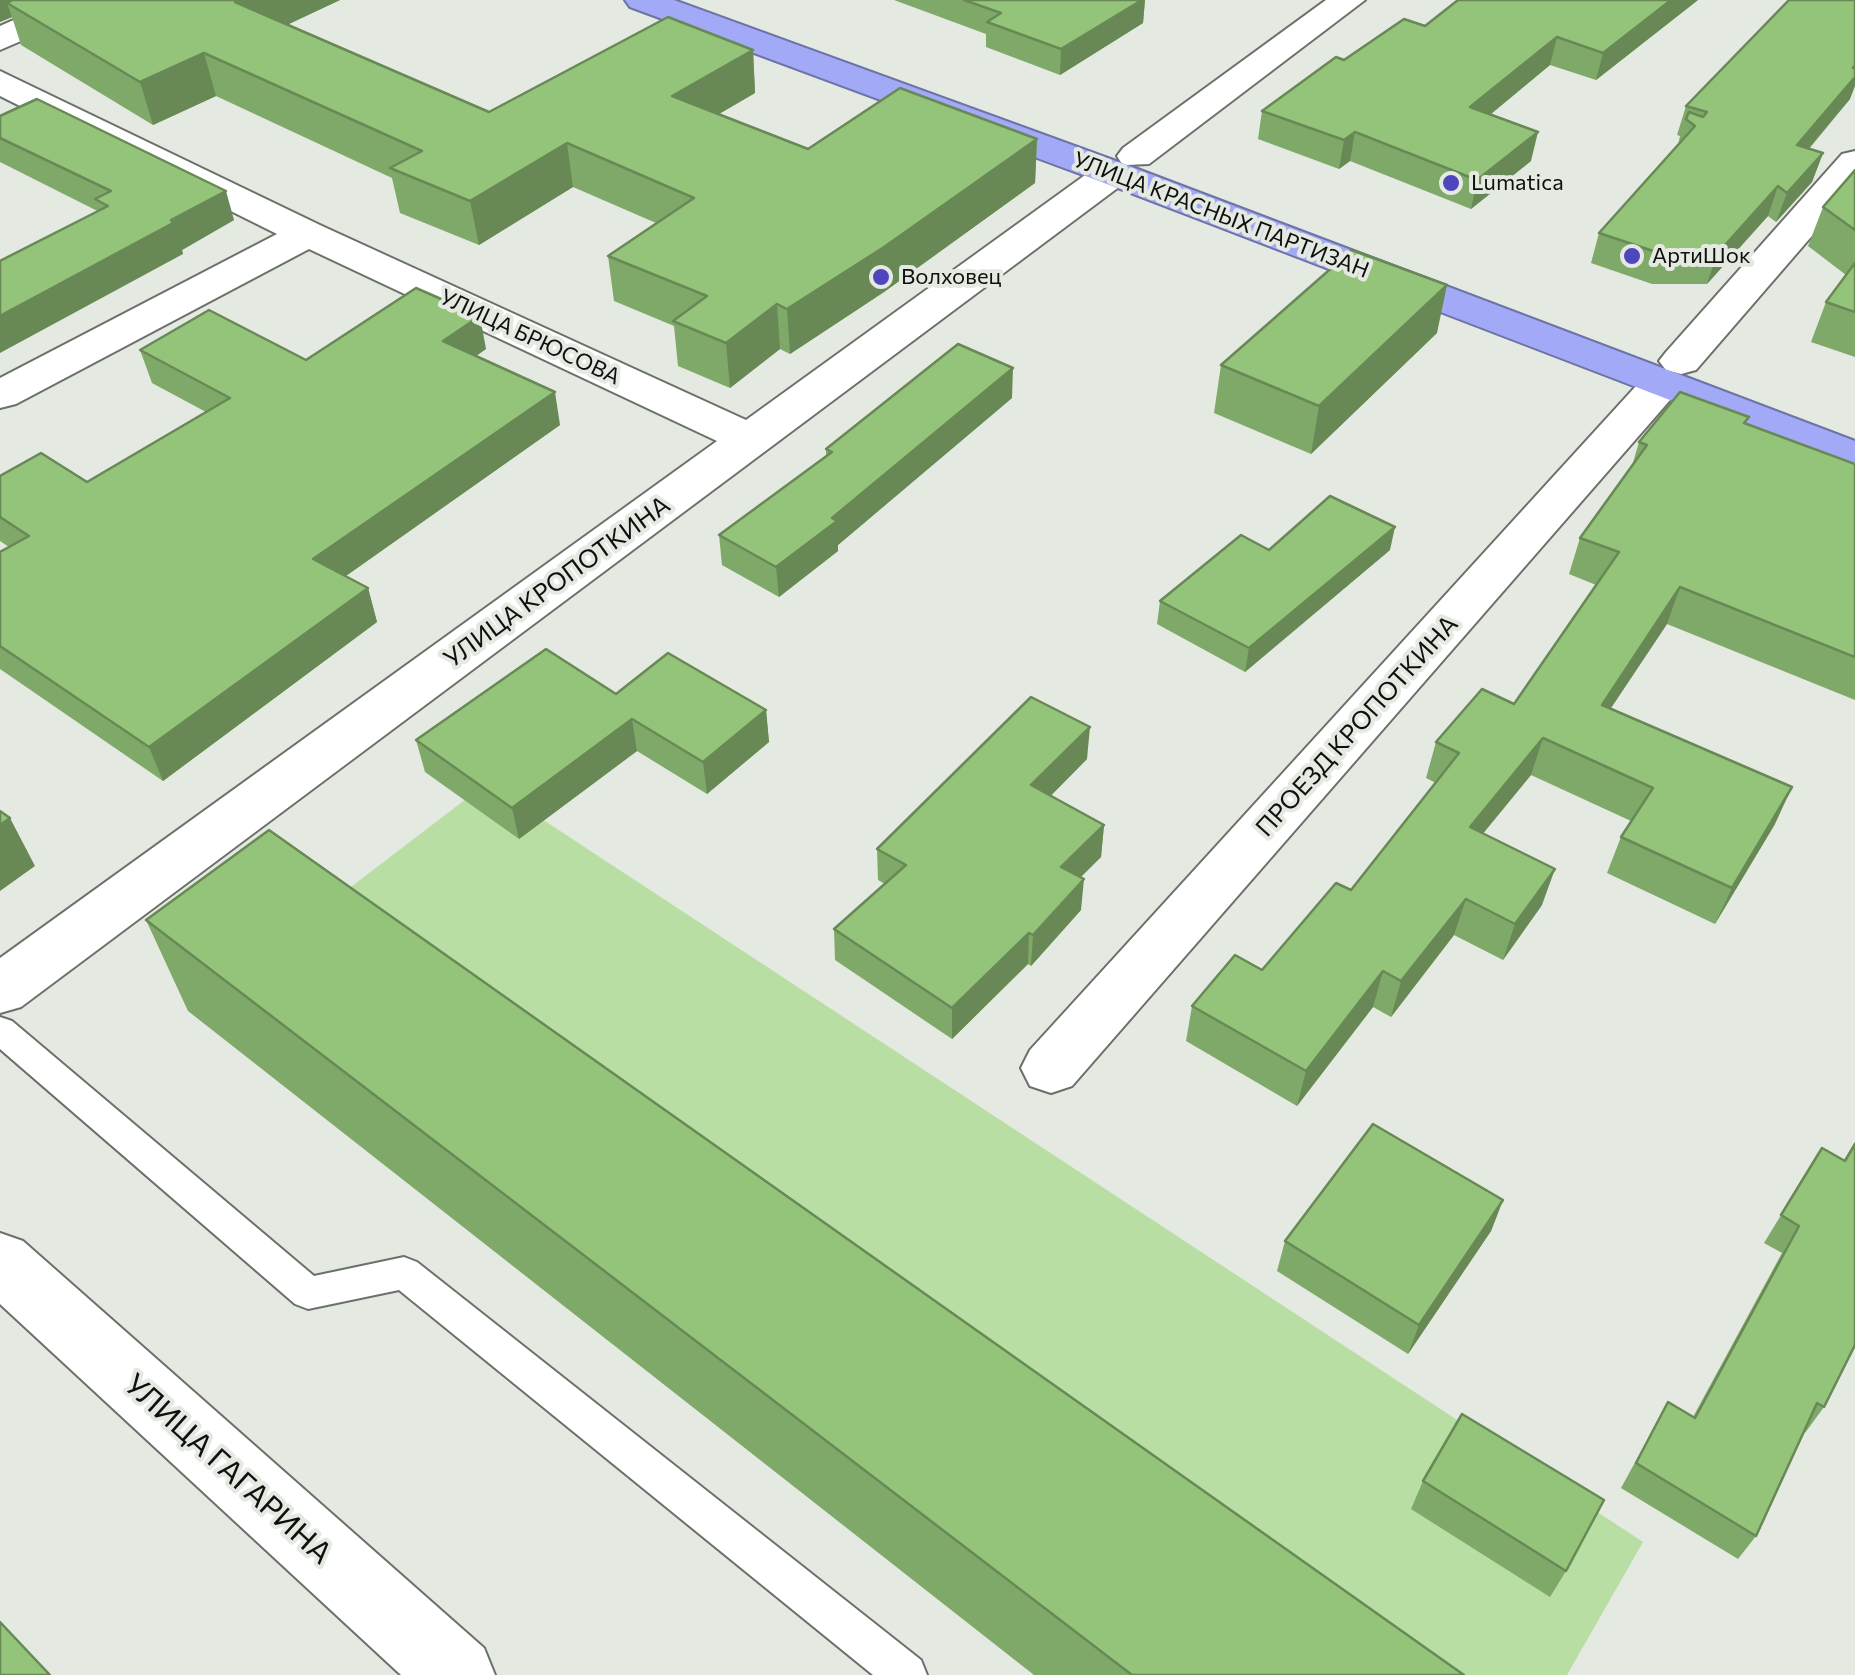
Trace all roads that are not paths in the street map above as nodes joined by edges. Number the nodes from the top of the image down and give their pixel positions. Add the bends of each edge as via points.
1 (88, 0) edge
2 (642, 0) edge
3 (717, 0) edge
4 (1348, 0) edge
5 (0, 39) edge
6 (0, 82) edge
7 (1855, 162) edge
8 (1124, 165) junction
9 (308, 234) junction
10 (1672, 372) junction
11 (0, 395) edge
12 (1855, 426) edge
13 (752, 440) junction
14 (1855, 457) edge
15 (0, 990) edge
16 (0, 1030) edge
17 (1051, 1068) dead end
18 (0, 1262) edge
19 (449, 1673) edge
20 (906, 1675) edge

1 - 5 street
2 - 8 highway, УЛИЦА КРАСНЫХ ПАРТИЗАН
3 - 8 highway, УЛИЦА КРАСНЫХ ПАРТИЗАН
4 - 8 street, УЛИЦА КРОПОТКИНА
6 - 9 street, УЛИЦА БРЮСОВА
7 - 10 street, ПРОЕЗД КРОПОТКИНА
8 - 10 highway, УЛИЦА КРАСНЫХ ПАРТИЗАН
8 - 13 street, УЛИЦА КРОПОТКИНА
9 - 11 street
9 - 13 street, УЛИЦА БРЮСОВА
10 - 12 highway, УЛИЦА КРАСНЫХ ПАРТИЗАН
10 - 14 highway, УЛИЦА КРАСНЫХ ПАРТИЗАН
10 - 17 street, ПРОЕЗД КРОПОТКИНА
13 - 15 street, УЛИЦА КРОПОТКИНА
16 - 20 lane via 308,1293 404,1273
18 - 19 street, УЛИЦА ГАГАРИНА

